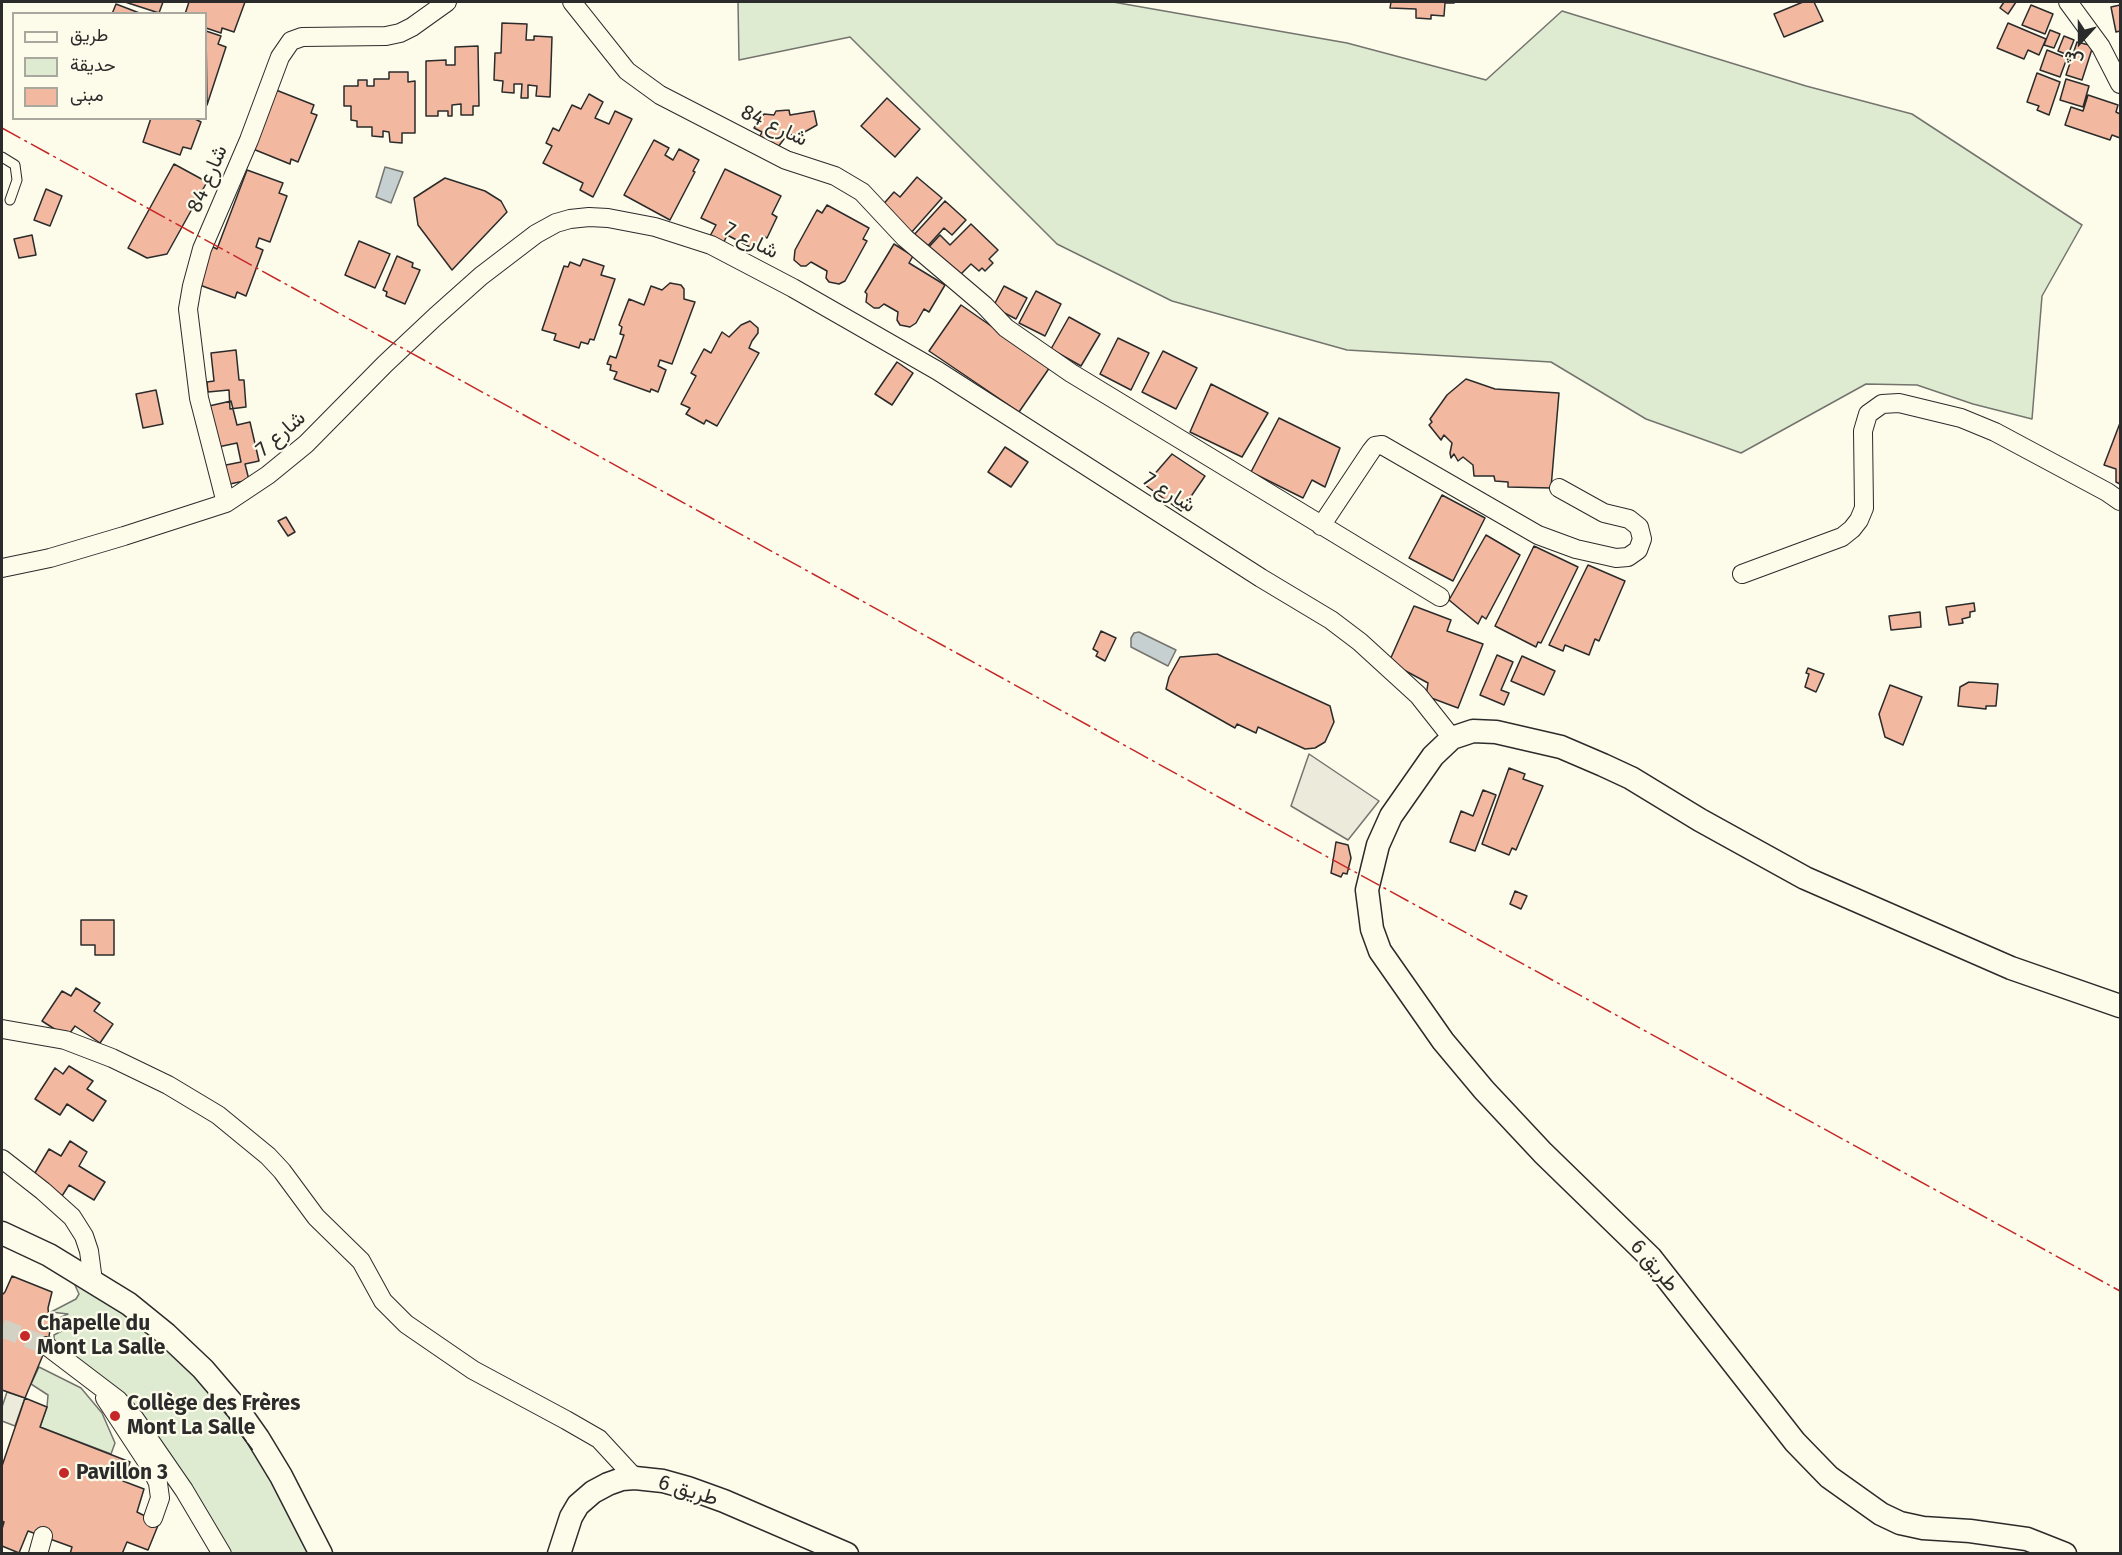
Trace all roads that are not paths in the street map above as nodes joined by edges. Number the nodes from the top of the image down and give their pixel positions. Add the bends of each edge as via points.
1 (447, 2) edge
2 (572, 2) edge
3 (2068, 2) edge
4 (2121, 84) edge
5 (2, 157) edge
6 (10, 200) dead end
7 (1559, 488) dead end
8 (2121, 501) edge
9 (226, 503) junction
10 (1321, 526) junction
11 (2, 568) edge
12 (1742, 574) dead end
13 (1440, 597) dead end
14 (1452, 738) junction
15 (2121, 1006) edge
16 (2, 1029) edge
17 (2, 1159) edge
18 (2, 1233) edge
19 (93, 1281) junction
20 (47, 1346) tunnel mouth
21 (94, 1381) junction
22 (635, 1478) junction
23 (153, 1518) dead end
24 (202, 1520) junction
25 (208, 1554) edge
26 (222, 1554) edge
27 (321, 1554) edge
28 (559, 1554) edge
29 (847, 1554) edge
30 (2065, 1554) edge

1 - 9 street, شارع 84 via 400,33 302,37 291,41 280,57 202,249 188,309 200,399
2 - 10 street, شارع 84 via 627,71 660,95 786,160 835,176 862,192 905,238 1006,328 1071,373
3 - 4 street via 2101,47
5 - 6 lane via 15,165 17,180
7 - 10 street via 1604,513 1629,519 1639,527 1642,538 1638,550 1628,557 1616,558 1538,535 1382,445 1371,451
8 - 12 street via 1995,432 1899,403 1882,404 1868,414 1863,431 1864,508 1852,529 1842,537
9 - 11 street, شارع 7 via 50,558
9 - 14 street, شارع 7 via 306,444 435,317 536,234 570,219 632,222 711,245 938,371 1346,631 1418,695
10 - 13 street, شارع 84
14 - 15 street via 1486,731 1561,747 1631,778 1805,878 2001,964
14 - 30 street, طريق 6 via 1433,756 1391,816 1378,845 1367,890 1372,929 1380,951 1443,1041 1544,1153 1651,1258 1795,1442 1829,1477 1899,1523 2027,1539
16 - 22 street via 66,1040 112,1058 218,1115 282,1171 316,1217 361,1261 383,1301 406,1324 473,1370 592,1435
17 - 19 street via 72,1217 89,1251
18 - 19 street
19 - 27 street via 146,1316 221,1390 258,1438
20 - 21 street
21 - 23 street via 158,1483 160,1498
21 - 24 street via 135,1419
22 - 28 street, طريق 6 via 608,1484 578,1505
22 - 29 street, طريق 6 via 688,1488
24 - 25 street
24 - 26 street

